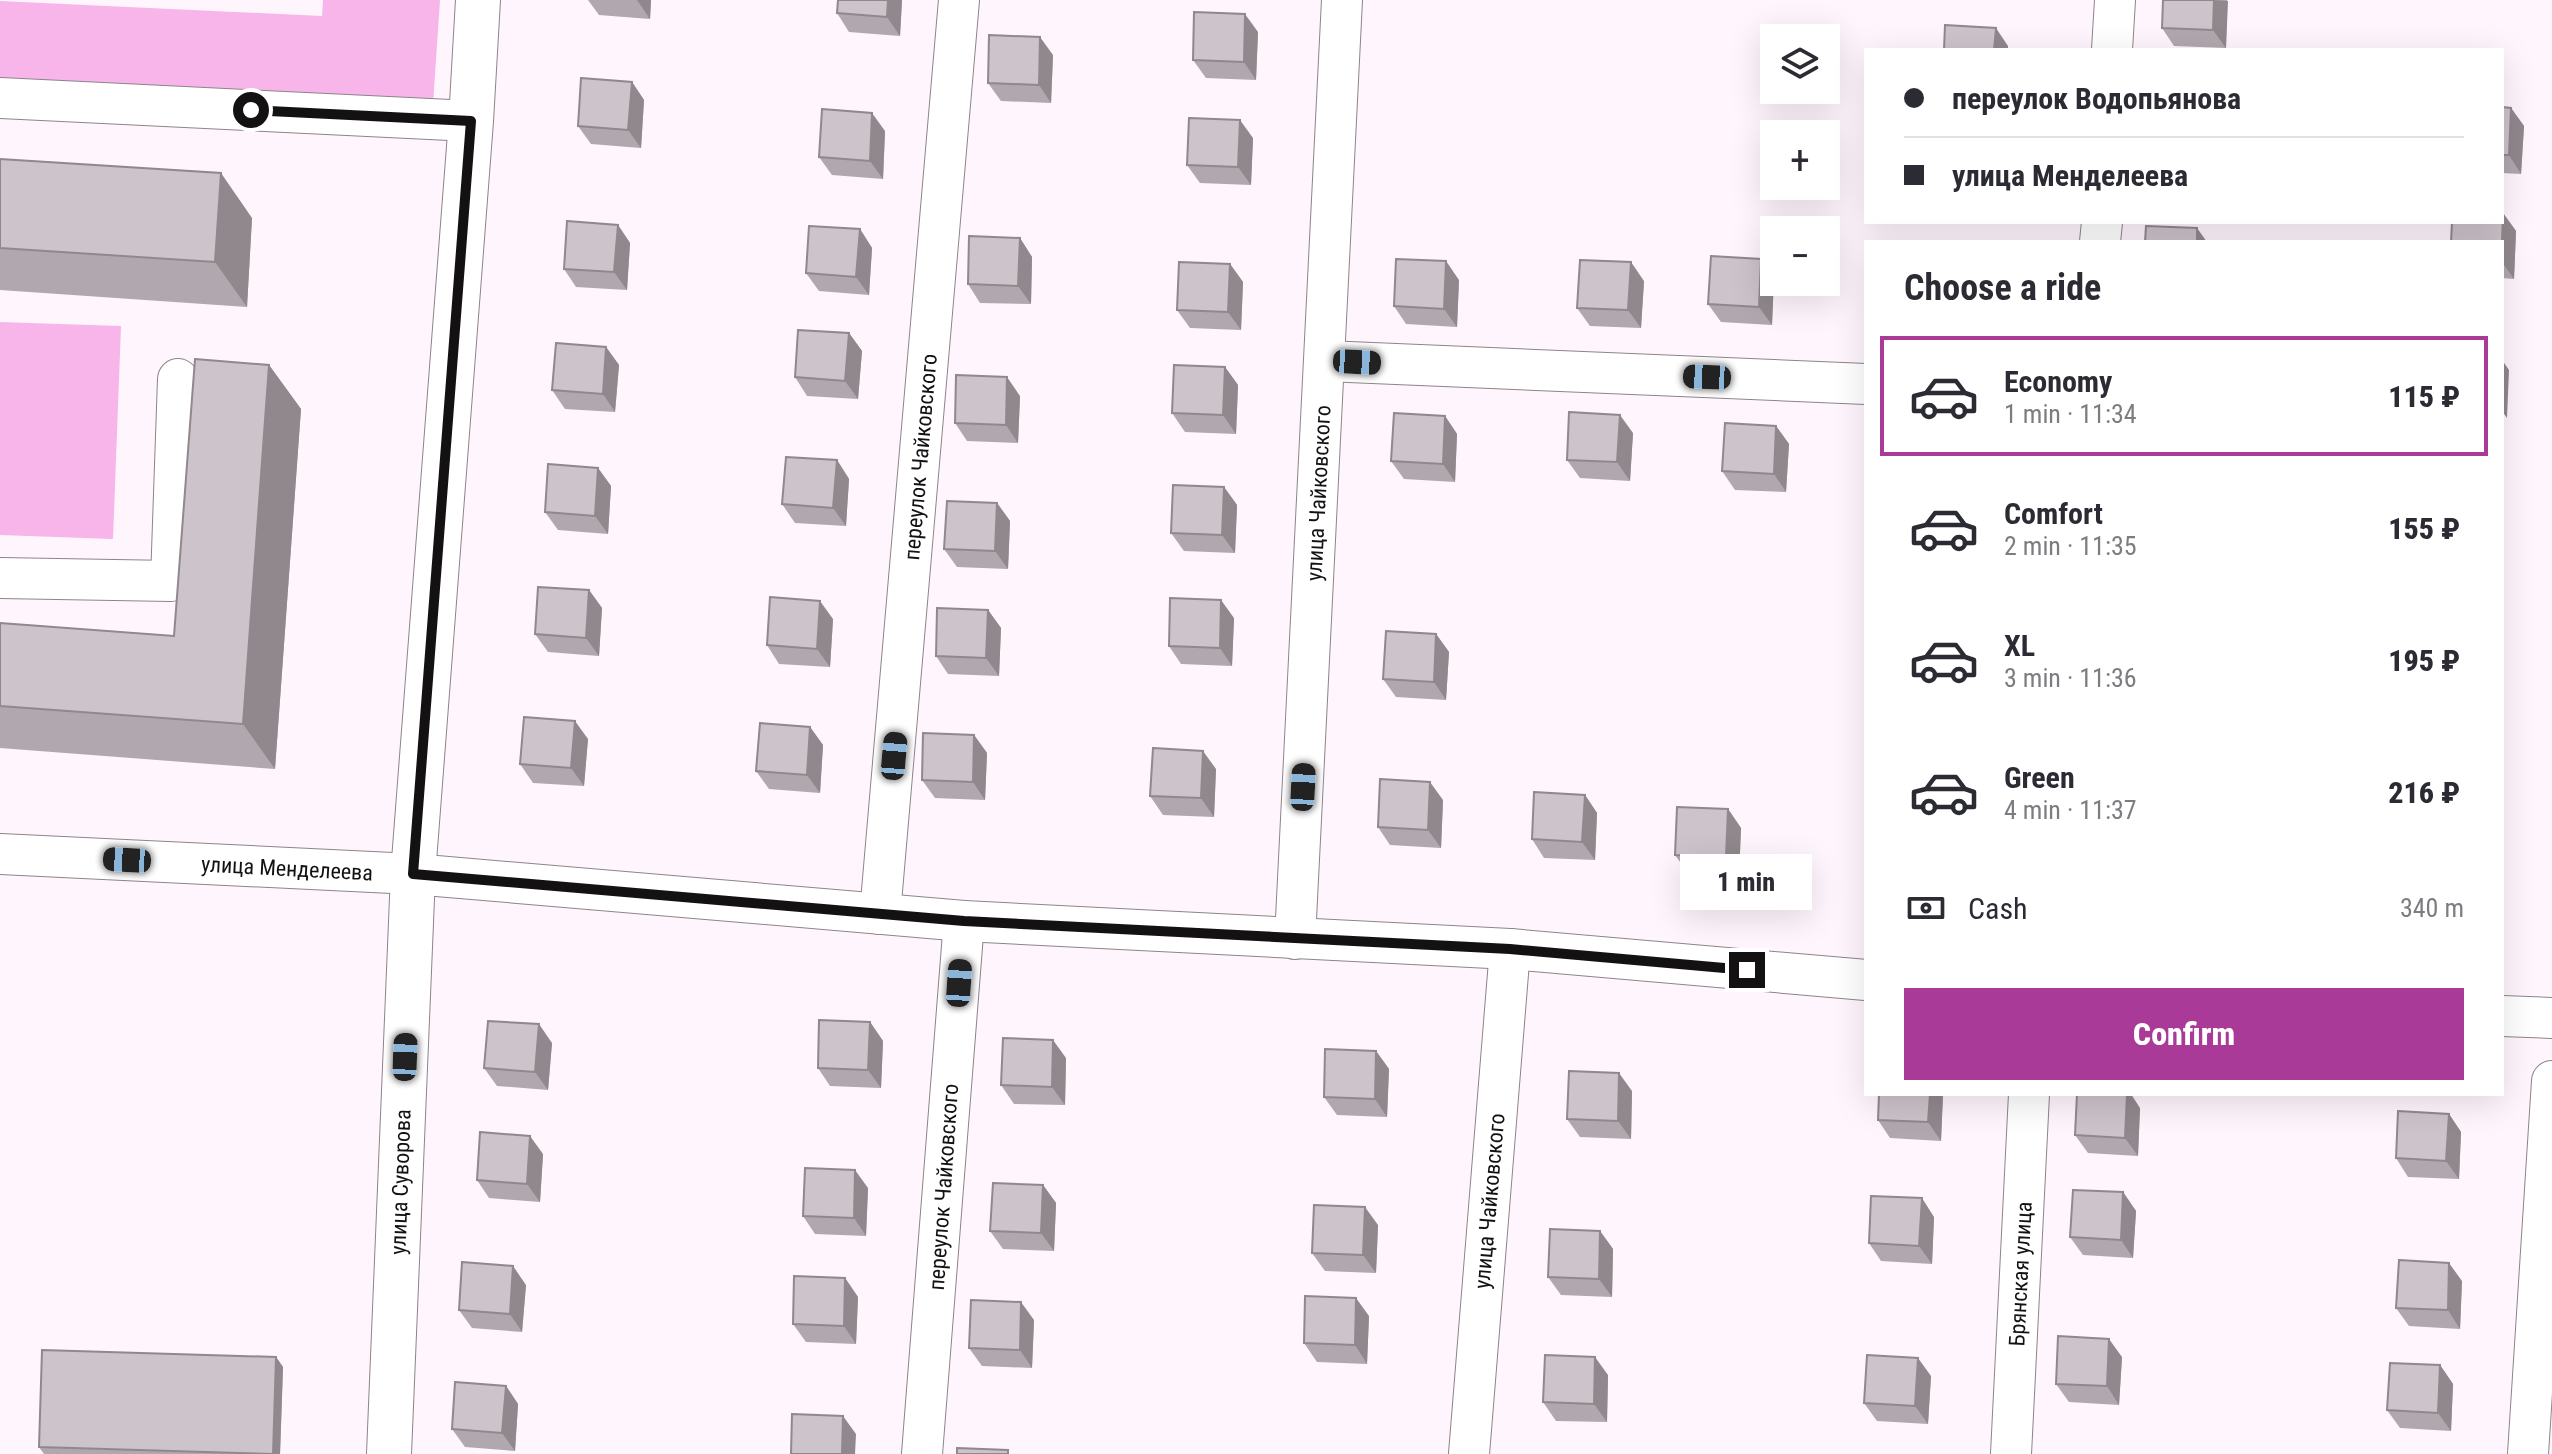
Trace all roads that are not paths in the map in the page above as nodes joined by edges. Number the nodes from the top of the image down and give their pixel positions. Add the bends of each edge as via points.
1 (478, 0) edge
2 (959, 0) edge
3 (1342, 0) edge
4 (2115, 0) edge
5 (2112, 48) edge
6 (0, 98) edge
7 (471, 121) junction
8 (1325, 361) junction
9 (178, 379) dead end
10 (1864, 384) edge
11 (0, 578) edge
12 (0, 854) edge
13 (413, 874) junction
14 (880, 914) junction
15 (964, 921) junction
16 (1295, 939) junction
17 (1510, 949) junction
18 (1864, 980) edge
19 (2504, 1016) edge
20 (2552, 1018) edge
21 (2552, 1081) edge
22 (2029, 1096) edge
23 (389, 1454) edge
24 (922, 1454) edge
25 (1469, 1454) edge
26 (2011, 1454) edge
27 (2528, 1454) edge

1 - 7 street, улица Суворова
2 - 14 street, переулок Чайковского
3 - 8 street, улица Чайковского
4 - 5 street
6 - 7 street
7 - 13 street, улица Суворова
8 - 10 street
8 - 16 street, улица Чайковского
9 - 11 street via 171,581
12 - 13 street, улица Менделеева
13 - 14 street, улица Менделеева
13 - 23 street, улица Суворова
14 - 15 street, улица Менделеева
15 - 16 street, улица Менделеева
15 - 24 street, переулок Чайковского
16 - 17 street, улица Менделеева
17 - 18 street, улица Менделеева
17 - 25 street, улица Чайковского
19 - 20 street
21 - 27 street
22 - 26 street, Брянская улица

